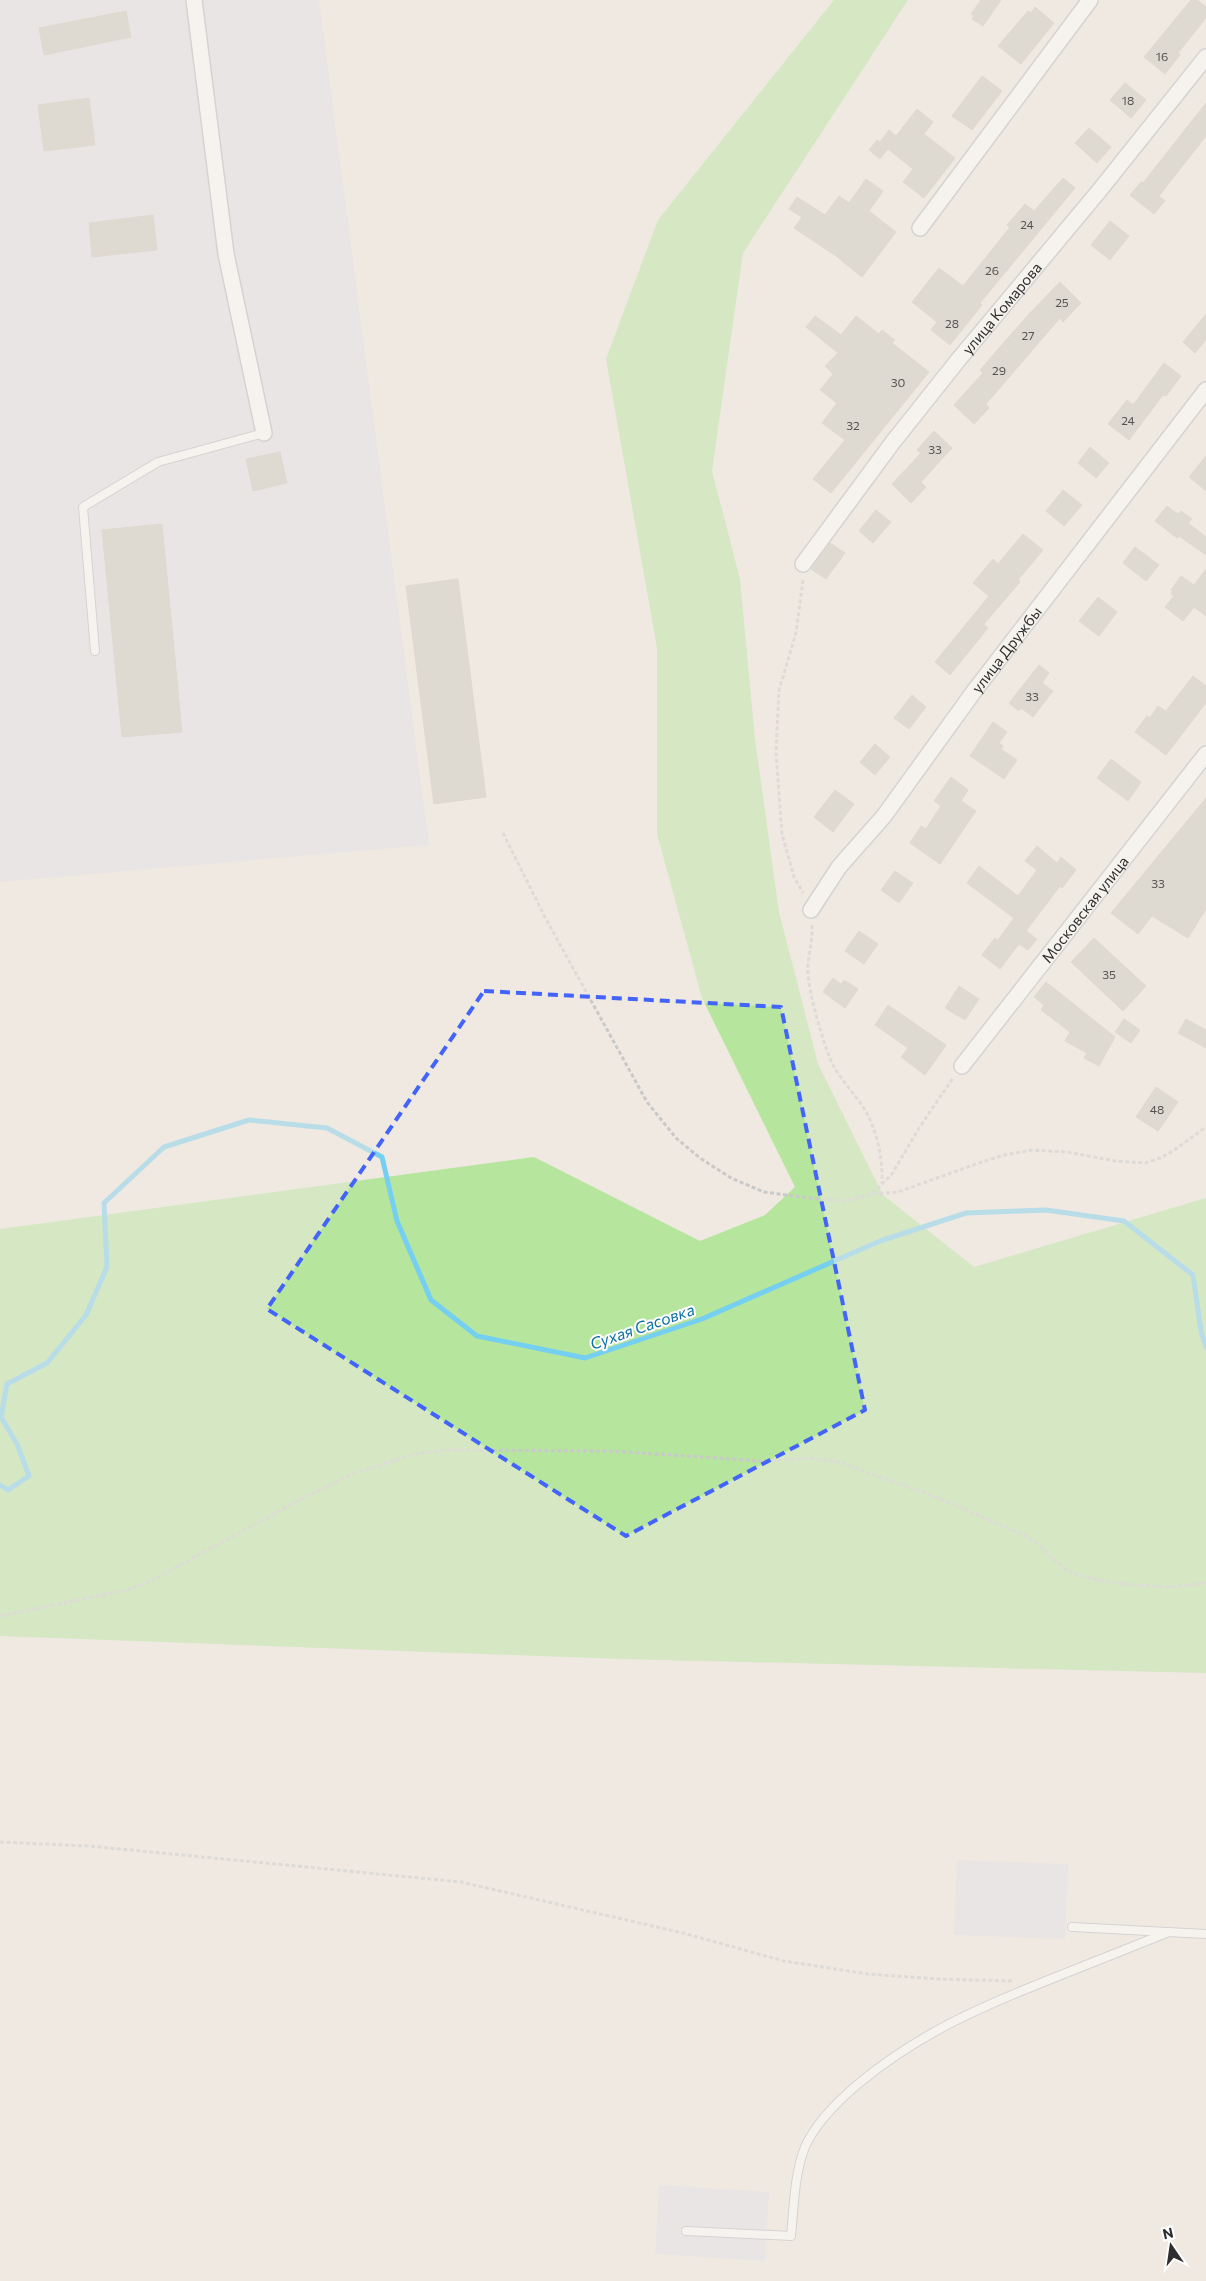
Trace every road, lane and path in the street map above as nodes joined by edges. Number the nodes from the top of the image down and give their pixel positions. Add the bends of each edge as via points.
1 (194, 0) edge
2 (1090, 0) edge
3 (1206, 57) edge
4 (920, 228) dead end
5 (1206, 390) edge
6 (264, 433) joint
7 (803, 564) dead end
8 (94, 651) dead end
9 (1206, 754) edge
10 (503, 833) dead end
11 (811, 910) dead end
12 (962, 1066) joint
13 (1206, 1127) edge
14 (872, 1194) junction
15 (1206, 1583) edge
16 (0, 1616) edge
17 (0, 1842) edge
18 (1072, 1927) dead end
19 (1169, 1932) junction
20 (1206, 1934) edge
21 (1016, 1981) dead end
22 (686, 2231) dead end

1 - 6 street via 226,254
2 - 4 street
3 - 7 street, улица Комарова via 893,442
5 - 11 street, улица Дружбы via 981,683 884,816 839,867
6 - 8 lane via 158,462 82,507
9 - 12 street, Московская улица
10 - 14 path via 546,919 647,1102 676,1138 731,1178 764,1192 845,1200
12 - 14 path via 892,1174
13 - 14 path via 1166,1155 1145,1163 1032,1150 1004,1155 898,1192
15 - 16 path via 1151,1586 1081,1577 1068,1571 1028,1537 941,1499 836,1461 807,1458 761,1461 612,1451 446,1450 415,1454 355,1474 289,1505 147,1582 122,1591
17 - 21 path via 89,1846 461,1882 673,1931 784,1961 868,1974
18 - 19 lane
19 - 20 lane
19 - 22 lane via 987,2004 939,2028 870,2074 840,2099 818,2125 806,2146 798,2172 791,2236

